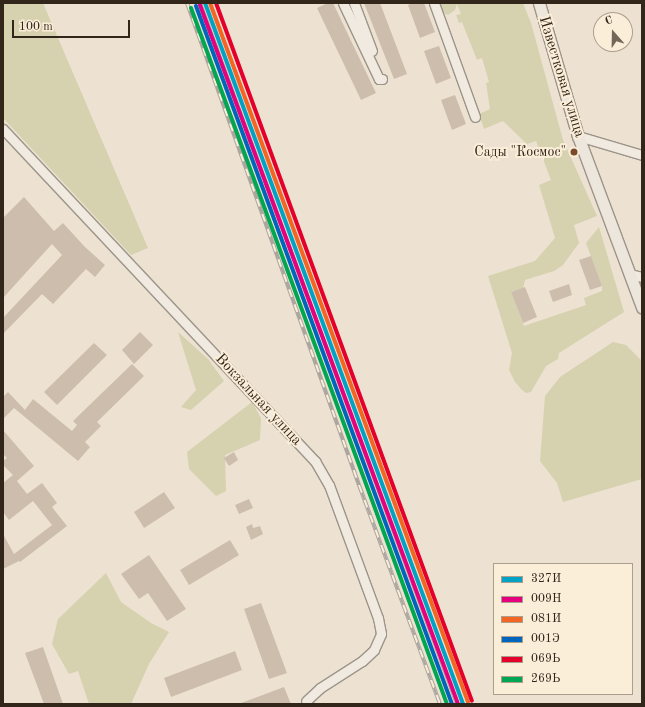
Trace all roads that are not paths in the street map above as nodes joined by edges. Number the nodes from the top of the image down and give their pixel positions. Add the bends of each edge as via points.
1 (343, 3) edge
2 (354, 3) edge
3 (434, 3) edge
4 (539, 3) edge
5 (475, 117) dead end
6 (3, 130) edge
7 (578, 136) junction
8 (642, 155) edge
9 (630, 274) junction
10 (642, 277) edge
11 (642, 307) edge
12 (306, 701) dead end

1 - 2 street via 379,79 382,79
3 - 5 street
4 - 7 main road, Известковая улица
6 - 12 street, Вокзальная улица via 315,461 325,479 378,618 381,634 374,650 362,661 320,688
7 - 8 street
7 - 9 main road, Известковая улица
9 - 10 street
9 - 11 main road, Известковая улица

